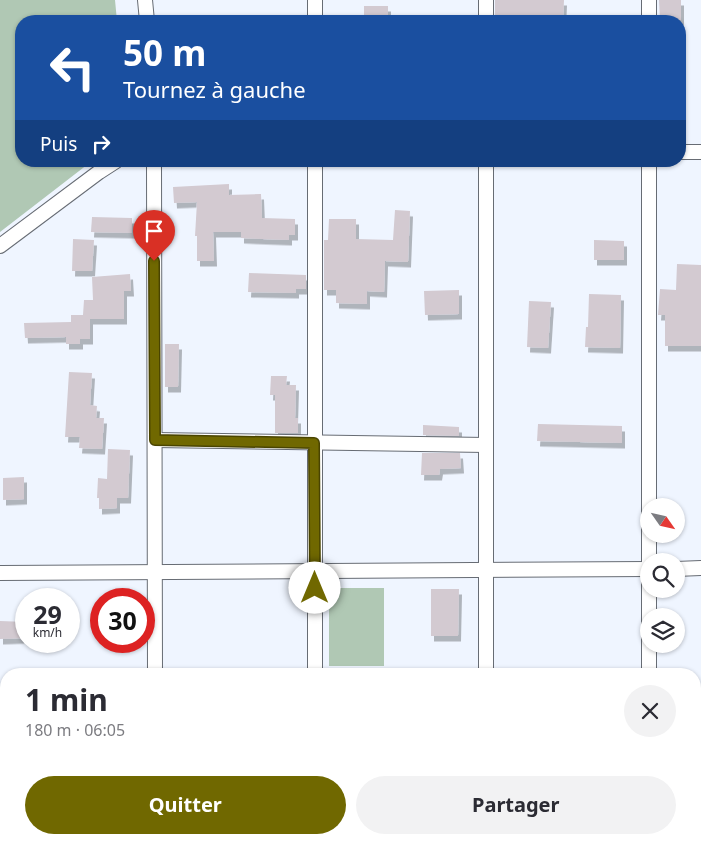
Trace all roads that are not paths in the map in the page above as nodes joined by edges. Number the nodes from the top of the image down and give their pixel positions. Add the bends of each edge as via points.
1 (145, 0) edge
2 (316, 0) edge
3 (486, 0) edge
4 (649, 0) edge
5 (146, 15) edge
6 (316, 15) edge
7 (486, 15) edge
8 (649, 15) edge
9 (686, 152) edge
10 (701, 152) edge
11 (107, 167) edge
12 (154, 167) edge
13 (315, 167) edge
14 (486, 167) edge
15 (649, 167) edge
16 (0, 246) edge
17 (155, 440) junction
18 (314, 443) junction
19 (486, 445) junction
20 (649, 553) edge
21 (701, 568) edge
22 (640, 569) edge
23 (685, 569) edge
24 (486, 570) junction
25 (315, 571) junction
26 (155, 572) junction
27 (0, 573) edge
28 (649, 598) edge
29 (155, 668) edge
30 (315, 668) edge
31 (486, 668) edge
32 (648, 668) edge

1 - 5 street
2 - 6 street
3 - 7 street
4 - 8 street
9 - 10 street
11 - 16 street
12 - 17 street
13 - 18 street
14 - 19 street
15 - 20 street
17 - 18 street
17 - 26 street
18 - 19 street
18 - 25 street
19 - 24 street
21 - 23 street
22 - 24 street
24 - 25 street
24 - 31 street
25 - 26 street
25 - 30 street
26 - 27 street
26 - 29 street
28 - 32 street

